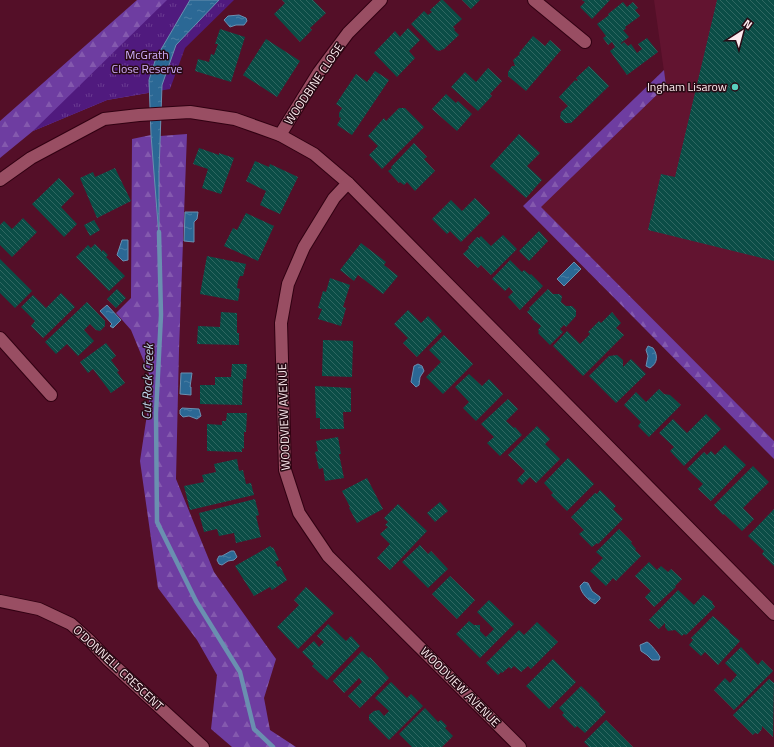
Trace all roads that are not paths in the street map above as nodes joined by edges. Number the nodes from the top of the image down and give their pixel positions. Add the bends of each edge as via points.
1 (381, 0) edge
2 (534, 0) edge
3 (585, 42) dead end
4 (280, 135) junction
5 (0, 180) edge
6 (348, 183) junction
7 (0, 338) edge
8 (52, 395) dead end
9 (0, 601) edge
10 (774, 614) edge
11 (203, 747) edge
12 (520, 747) edge

1 - 4 street, WOODBINE CLOSE via 335,50
2 - 3 street
4 - 5 street via 235,119 190,112 104,119 30,158
4 - 6 street via 314,154
6 - 10 street
6 - 12 street, WOODVIEW AVENUE via 334,198 304,247 288,284 281,323 285,470 299,513 328,556
7 - 8 street
9 - 11 street, O'DONNELL CRESCENT via 39,608 71,624

